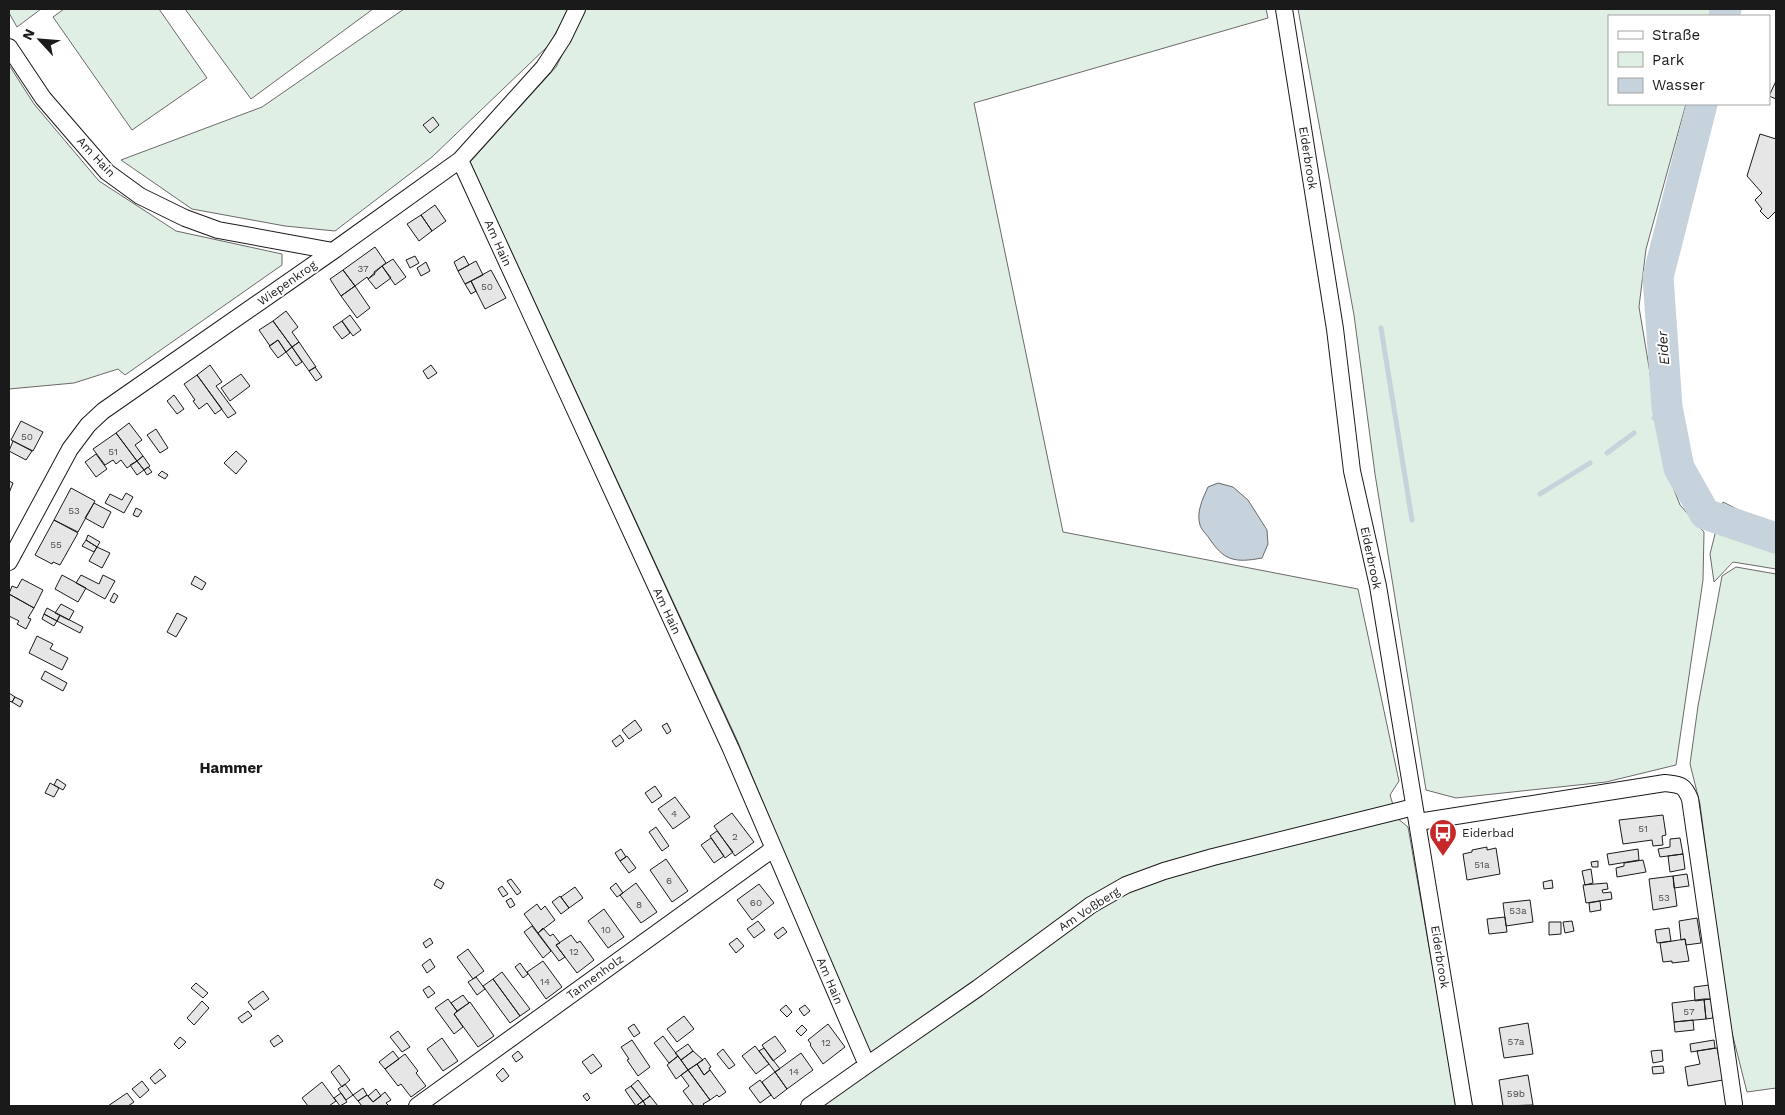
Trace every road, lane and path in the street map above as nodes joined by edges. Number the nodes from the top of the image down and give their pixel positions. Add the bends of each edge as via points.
1 (577, 9) edge
2 (1284, 9) edge
3 (9, 47) edge
4 (460, 160) junction
5 (333, 251) junction
6 (9, 562) edge
7 (1416, 814) junction
8 (773, 849) junction
9 (866, 1065) junction
10 (1734, 1104) dead end
11 (417, 1106) edge
12 (809, 1106) edge
13 (1464, 1106) edge

1 - 4 street, Wiepenkrog via 544,67
2 - 7 street, Eiderbrook via 1335,328 1352,471 1378,586
3 - 5 street, Am Hain via 43,98 107,172 140,196 218,230
4 - 5 street, Wiepenkrog
4 - 8 street, Am Hain via 731,749
5 - 6 street, Wiepenkrog via 103,411 88,425 70,449
7 - 9 street, Am Voßberg via 1213,857 1126,885 1092,905
7 - 10 street, Am Voßberg via 1665,783 1683,786 1690,799
7 - 13 street, Eiderbrook
8 - 9 street, Am Hain
8 - 11 street, Tannenholz
9 - 12 street, Am Voßberg

